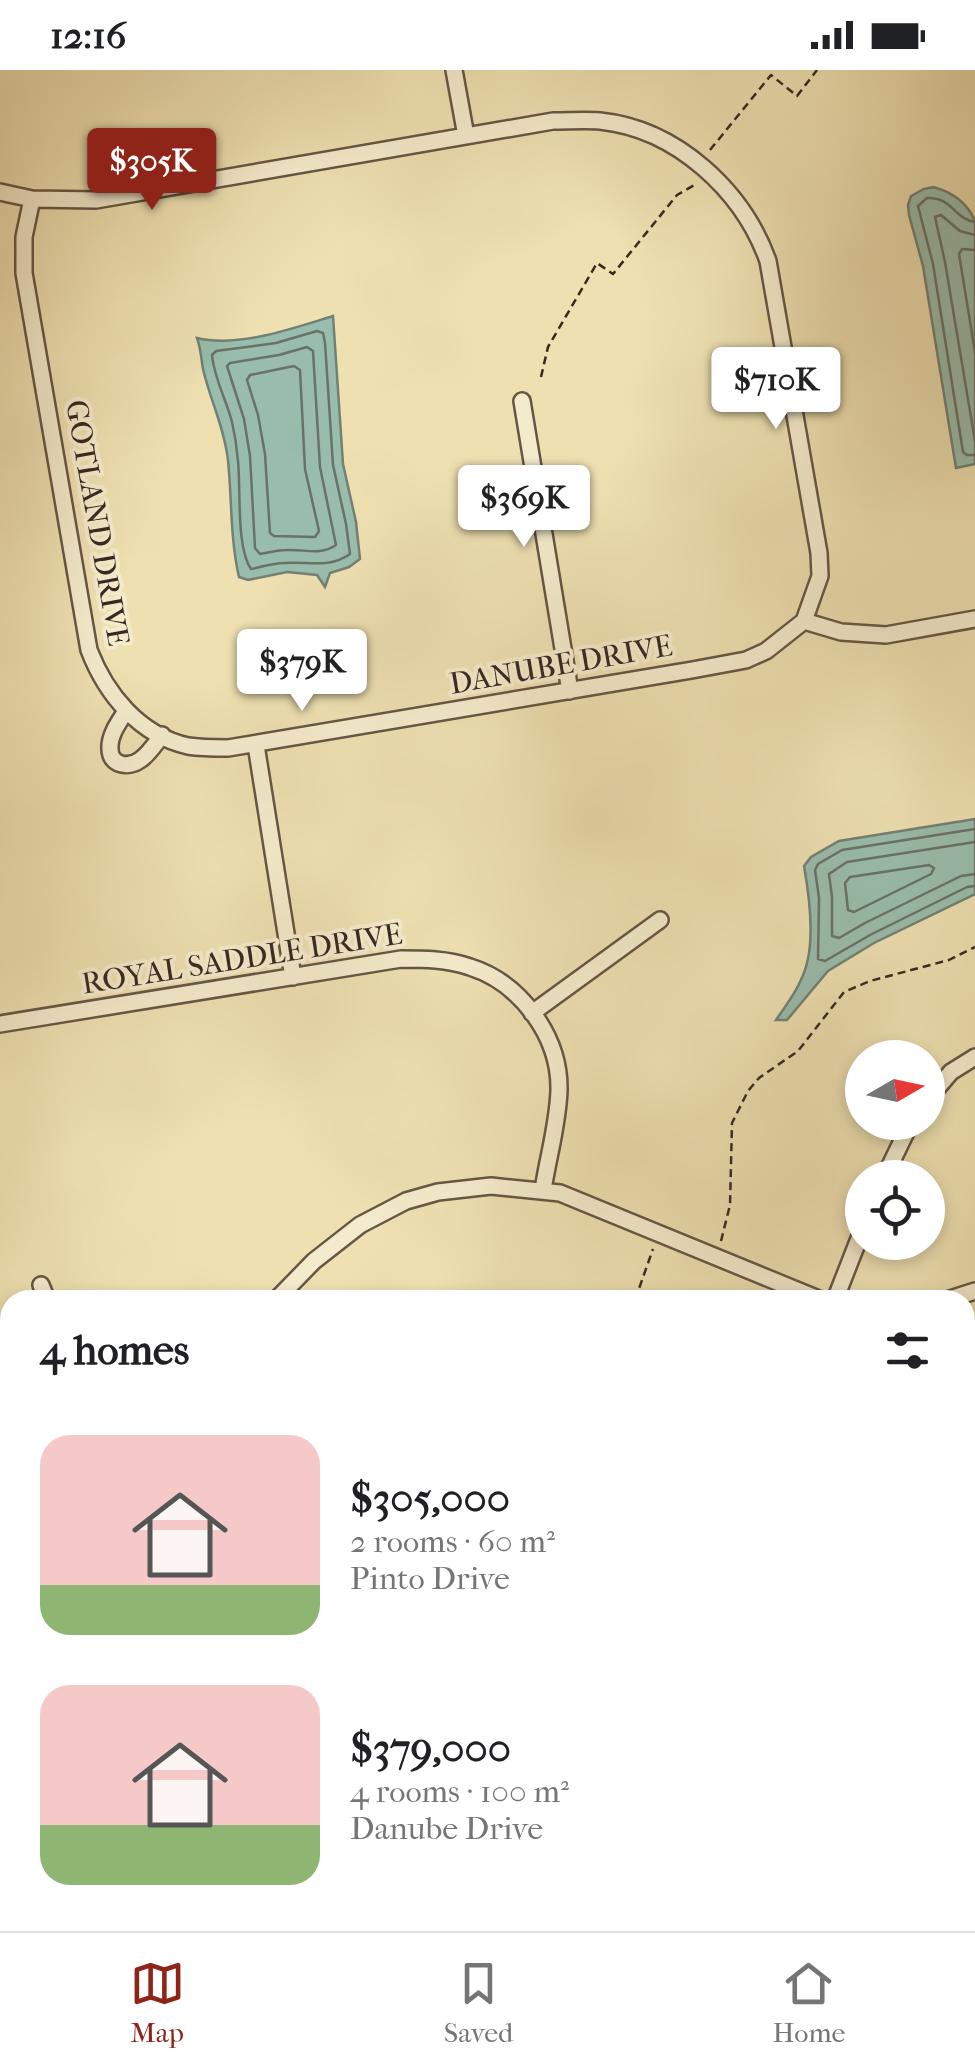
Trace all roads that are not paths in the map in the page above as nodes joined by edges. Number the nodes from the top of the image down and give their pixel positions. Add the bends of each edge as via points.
1 (454, 70) edge
2 (466, 136) junction
3 (0, 192) edge
4 (32, 199) junction
5 (522, 401) dead end
6 (975, 619) edge
7 (804, 621) junction
8 (570, 691) junction
9 (126, 711) junction
10 (162, 735) junction
11 (256, 744) junction
12 (660, 920) dead end
13 (293, 977) junction
14 (532, 1013) junction
15 (0, 1024) edge
16 (975, 1057) edge
17 (945, 1079) edge
18 (543, 1190) junction
19 (851, 1260) edge
20 (286, 1290) edge
21 (797, 1290) edge
22 (839, 1290) edge

1 - 2 street
2 - 4 street via 96,200
2 - 7 street via 553,122 629,127 690,157 741,207 772,280 816,525 820,576
3 - 4 street
4 - 9 street, GOTLAND DRIVE via 24,273 89,650
5 - 8 street
6 - 7 street via 886,635
7 - 8 street, DANUBE DRIVE via 746,660
8 - 11 street, DANUBE DRIVE
9 - 10 street, GOTLAND DRIVE
9 - 10 street via 110,744 116,762 134,764
10 - 11 street, GOTLAND DRIVE via 190,746
11 - 13 street
12 - 14 street
13 - 14 street, ROYAL SADDLE DRIVE via 401,959 448,961 491,977
13 - 15 street, ROYAL SADDLE DRIVE
14 - 18 street, ROYAL SADDLE DRIVE via 548,1036 559,1088
16 - 17 street
18 - 20 street via 464,1188 406,1201 334,1243
18 - 21 street
19 - 22 street

